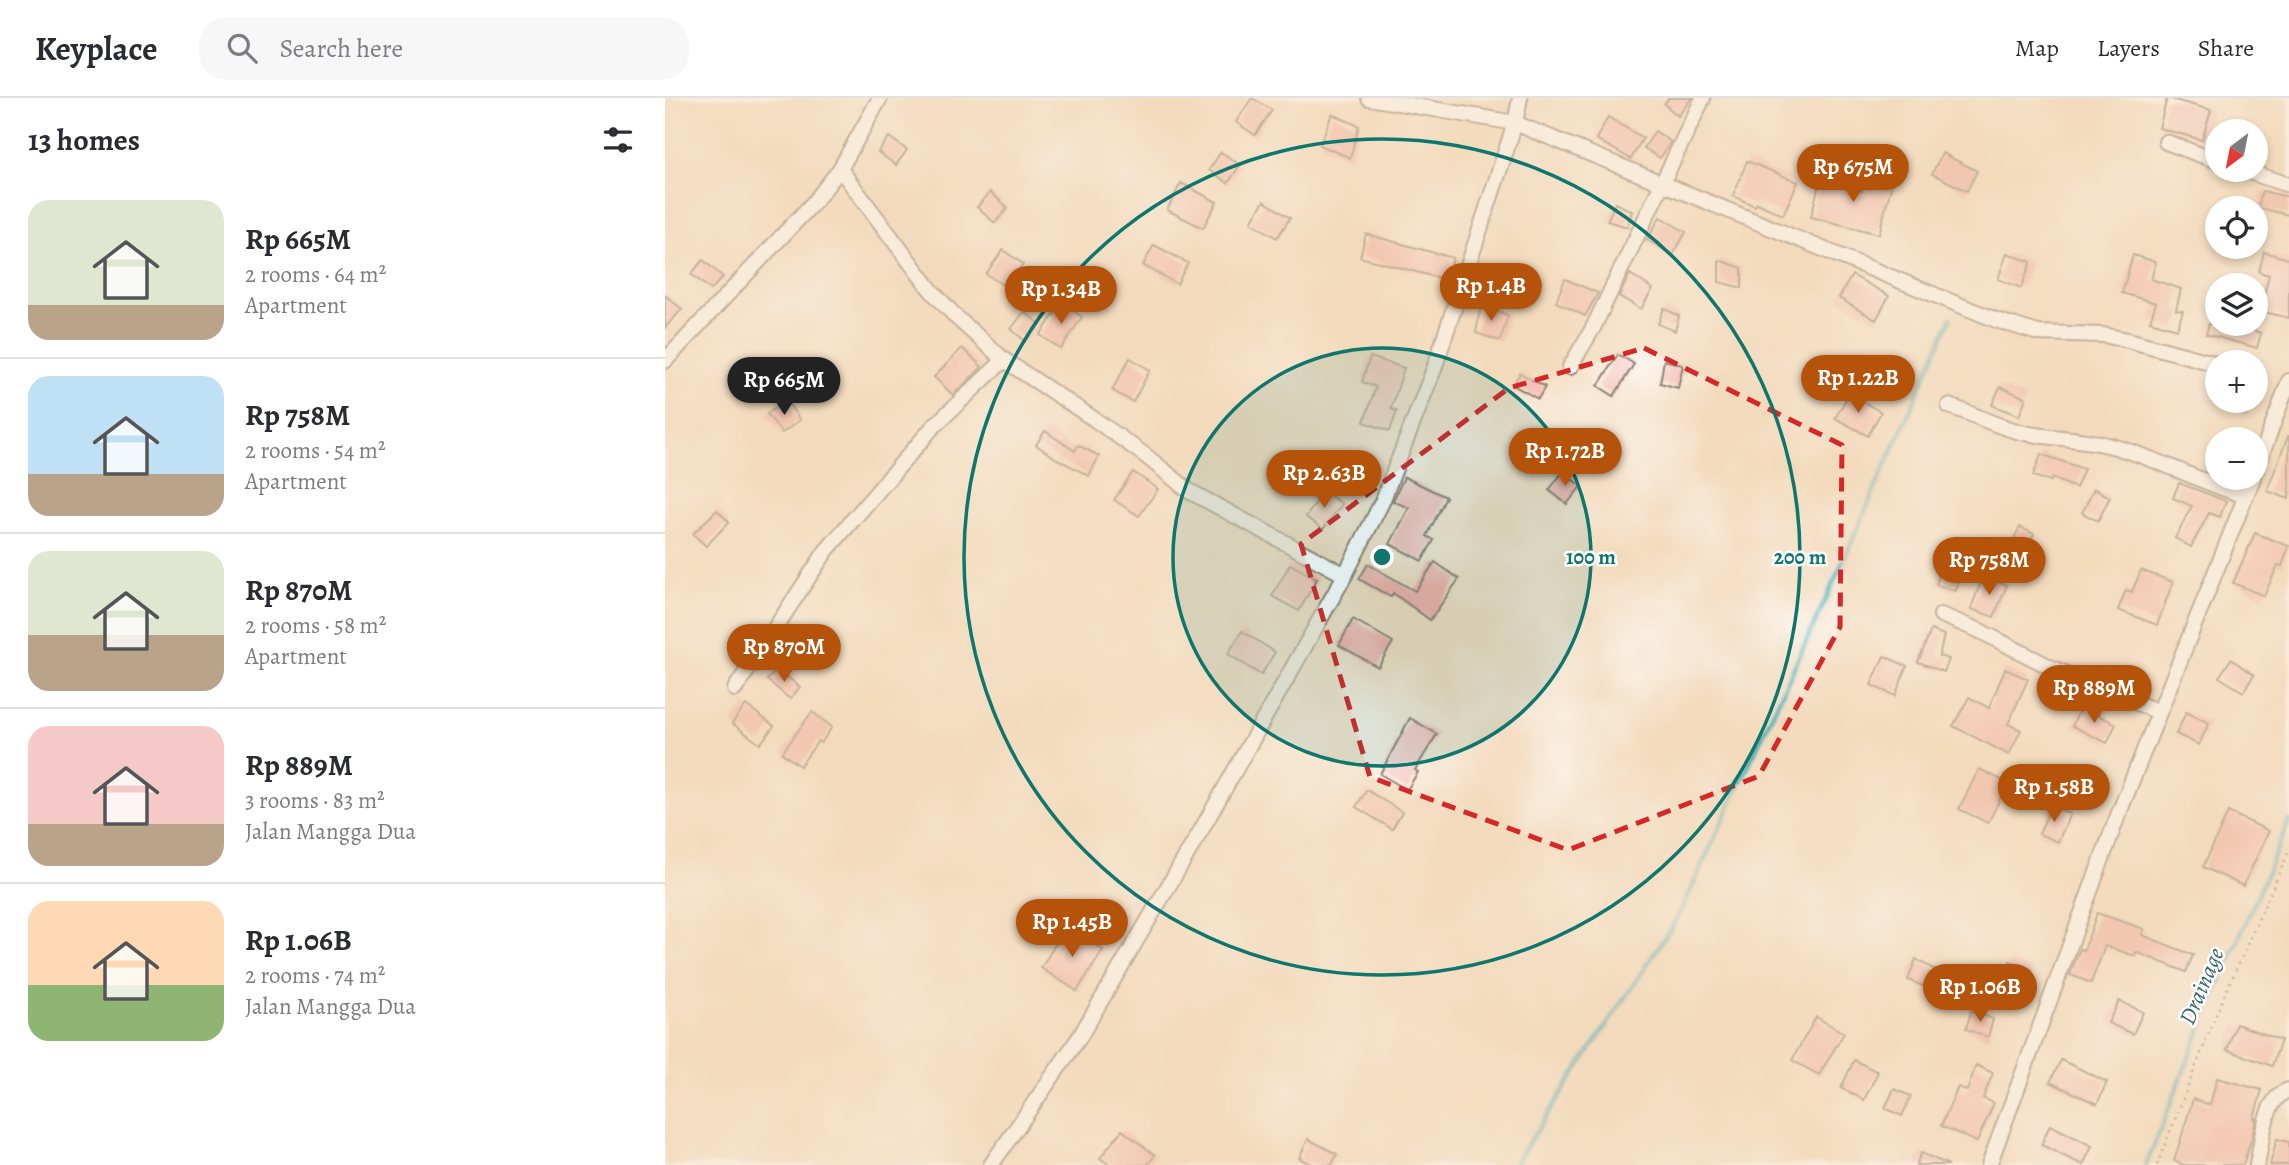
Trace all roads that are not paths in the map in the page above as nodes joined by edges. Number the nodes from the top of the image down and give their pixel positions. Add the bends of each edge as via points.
1 (880, 98) edge
2 (1369, 98) edge
3 (1520, 98) edge
4 (1703, 98) edge
5 (1515, 123) junction
6 (2166, 142) dead end
7 (2205, 157) edge
8 (841, 169) junction
9 (2268, 178) edge
10 (1663, 183) junction
11 (2289, 185) edge
12 (1004, 360) junction
13 (2205, 360) edge
14 (665, 362) edge
15 (1570, 367) dead end
16 (2289, 381) edge
17 (1949, 406) dead end
18 (2268, 438) edge
19 (2248, 490) edge
20 (2246, 496) junction
21 (1345, 575) junction
22 (1941, 615) dead end
23 (735, 689) dead end
24 (2159, 712) junction
25 (2289, 1090) edge
26 (991, 1165) edge
27 (1989, 1165) edge
28 (2257, 1165) edge

1 - 8 street
2 - 5 street
3 - 5 street
4 - 10 street
5 - 10 street
5 - 21 street via 1434,369 1382,502
6 - 7 street
8 - 12 street via 931,290
8 - 14 street
9 - 11 street
10 - 13 street via 1996,320 2038,333 2103,335
10 - 15 street
12 - 21 street via 1094,419 1189,491
12 - 23 street via 933,427 826,551
16 - 18 street
17 - 20 street via 2026,433 2067,437 2150,457
19 - 20 street
20 - 24 street
21 - 26 street via 1086,1026
22 - 24 street
24 - 27 street
25 - 28 street via 2276,1096 2270,1108

